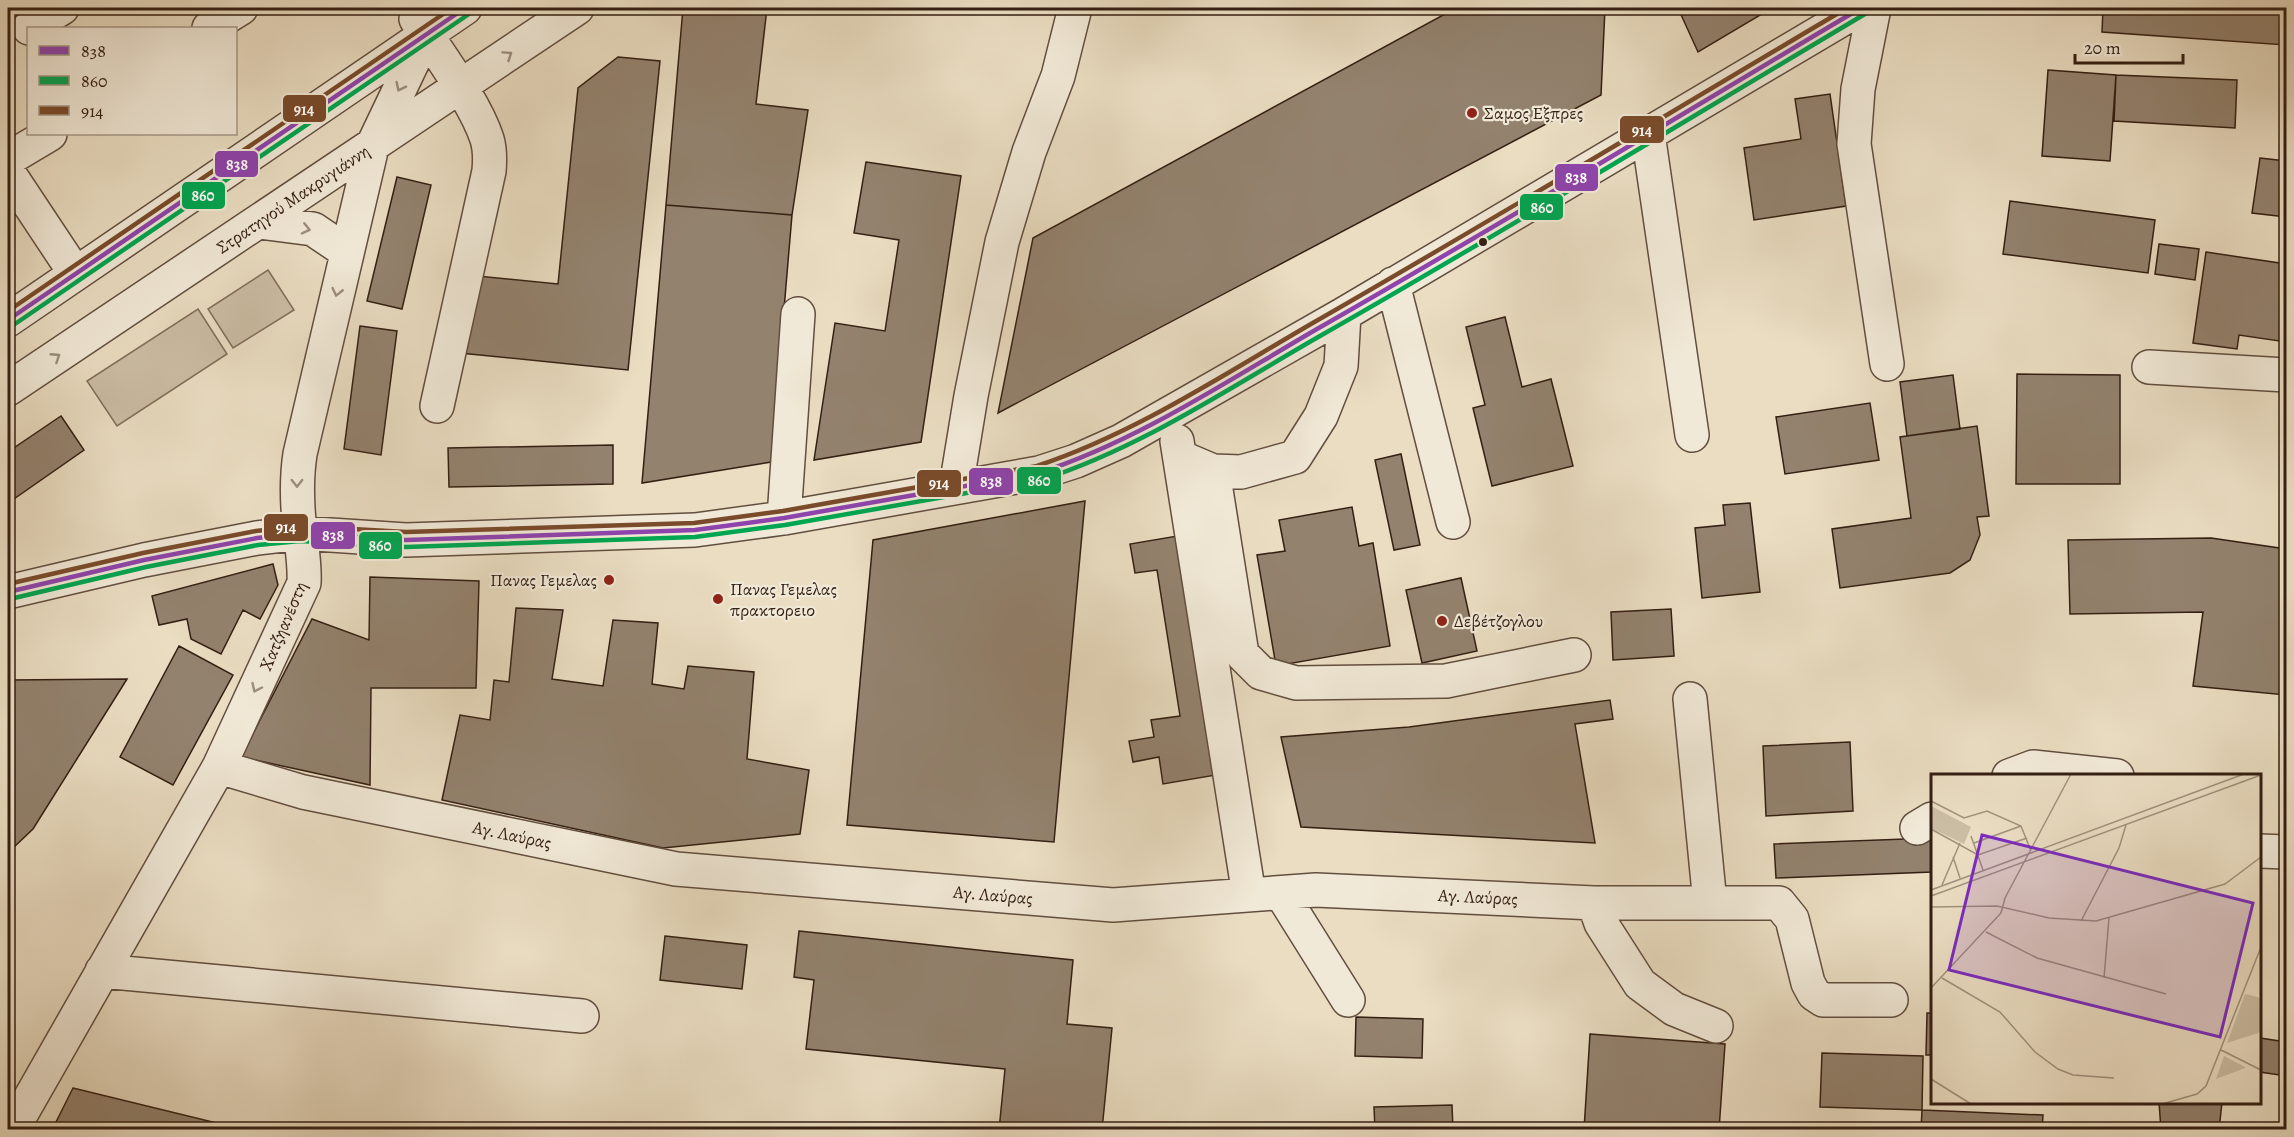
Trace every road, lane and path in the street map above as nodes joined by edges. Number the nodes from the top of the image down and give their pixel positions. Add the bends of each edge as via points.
1 (62, 8) edge
2 (241, 8) edge
3 (465, 8) edge
4 (577, 8) edge
5 (1075, 8) edge
6 (1861, 8) edge
7 (1874, 8) edge
8 (419, 16) edge
9 (32, 27) edge
10 (211, 27) edge
11 (27, 30) edge
12 (8, 42) edge
13 (460, 88) junction
14 (1648, 134) junction
15 (48, 135) edge
16 (372, 147) junction
17 (8, 159) edge
18 (8, 172) edge
19 (259, 222) junction
20 (347, 252) junction
21 (75, 273) junction
22 (1393, 284) junction
23 (798, 314) dead end
24 (1344, 314) junction
25 (8, 320) edge
26 (1887, 364) dead end
27 (2149, 367) dead end
28 (2286, 375) edge
29 (8, 389) edge
30 (437, 406) dead end
31 (1171, 413) junction
32 (1692, 435) dead end
33 (1180, 458) junction
34 (1213, 471) junction
35 (956, 488) junction
36 (784, 518) junction
37 (1453, 522) dead end
38 (300, 533) junction
39 (8, 592) edge
40 (1574, 655) dead end
41 (1690, 699) dead end
42 (219, 767) junction
43 (2013, 774) edge
44 (2098, 774) edge
45 (2261, 851) edge
46 (2286, 852) edge
47 (1281, 892) junction
48 (1249, 895) junction
49 (1594, 903) junction
50 (1710, 903) junction
51 (102, 971) junction
52 (1348, 1000) dead end
53 (1891, 1000) dead end
54 (582, 1016) dead end
55 (1716, 1026) dead end
56 (12, 1130) edge

1 - 9 street
2 - 10 street
3 - 8 street
13 -> 4 street, Στρατηγού Μακρυγιάννη
5 - 35 street via 1058,76 1029,152 1002,242
6 - 14 street
7 - 26 street via 1858,89 1854,144
8 - 13 street
8 -> 16 street, Χατζηανέστη
8 - 21 street
11 - 12 street
13 - 16 street, Στρατηγού Μακρυγιάννη
13 - 30 street via 488,141 489,171
14 - 22 street
14 - 32 street
15 - 17 street
16 - 19 street, Στρατηγού Μακρυγιάννη
16 - 20 street, Χατζηανέστη
18 - 21 street
19 -> 20 street via 313,229
29 -> 19 street, Στρατηγού Μακρυγιάννη
20 -> 38 street, Χατζηανέστη via 300,454
21 - 25 street
22 - 24 street
22 - 37 street
23 - 36 street
24 - 31 street
24 - 34 street via 1341,366 1321,416 1295,457 1241,472
27 - 28 street
31 - 33 street
31 - 35 street via 1076,461 1039,473
33 - 34 street
33 - 48 street
34 - 40 street via 1242,654 1261,673 1296,683 1446,681
35 - 36 street
36 - 38 street via 647,533 406,540
38 - 39 street via 144,560
38 -> 42 street, Χατζηανέστη via 304,584
41 - 50 street
42 - 48 street, Αγ. Λαύρας via 303,792 676,869 1113,905
42 - 51 street, Χατζηανέστη
43 - 44 street via 2032,767
45 - 46 street
47 - 48 street, Αγ. Λαύρας
47 - 49 street, Αγ. Λαύρας via 1316,890
47 - 52 street
49 - 50 street, Αγ. Λαύρας
49 - 55 street via 1601,923 1640,984 1674,1009
50 - 53 street, Αγ. Λαύρας via 1779,903 1792,919 1814,994 1823,1000
51 - 54 street
51 - 56 street, Χατζηανέστη

